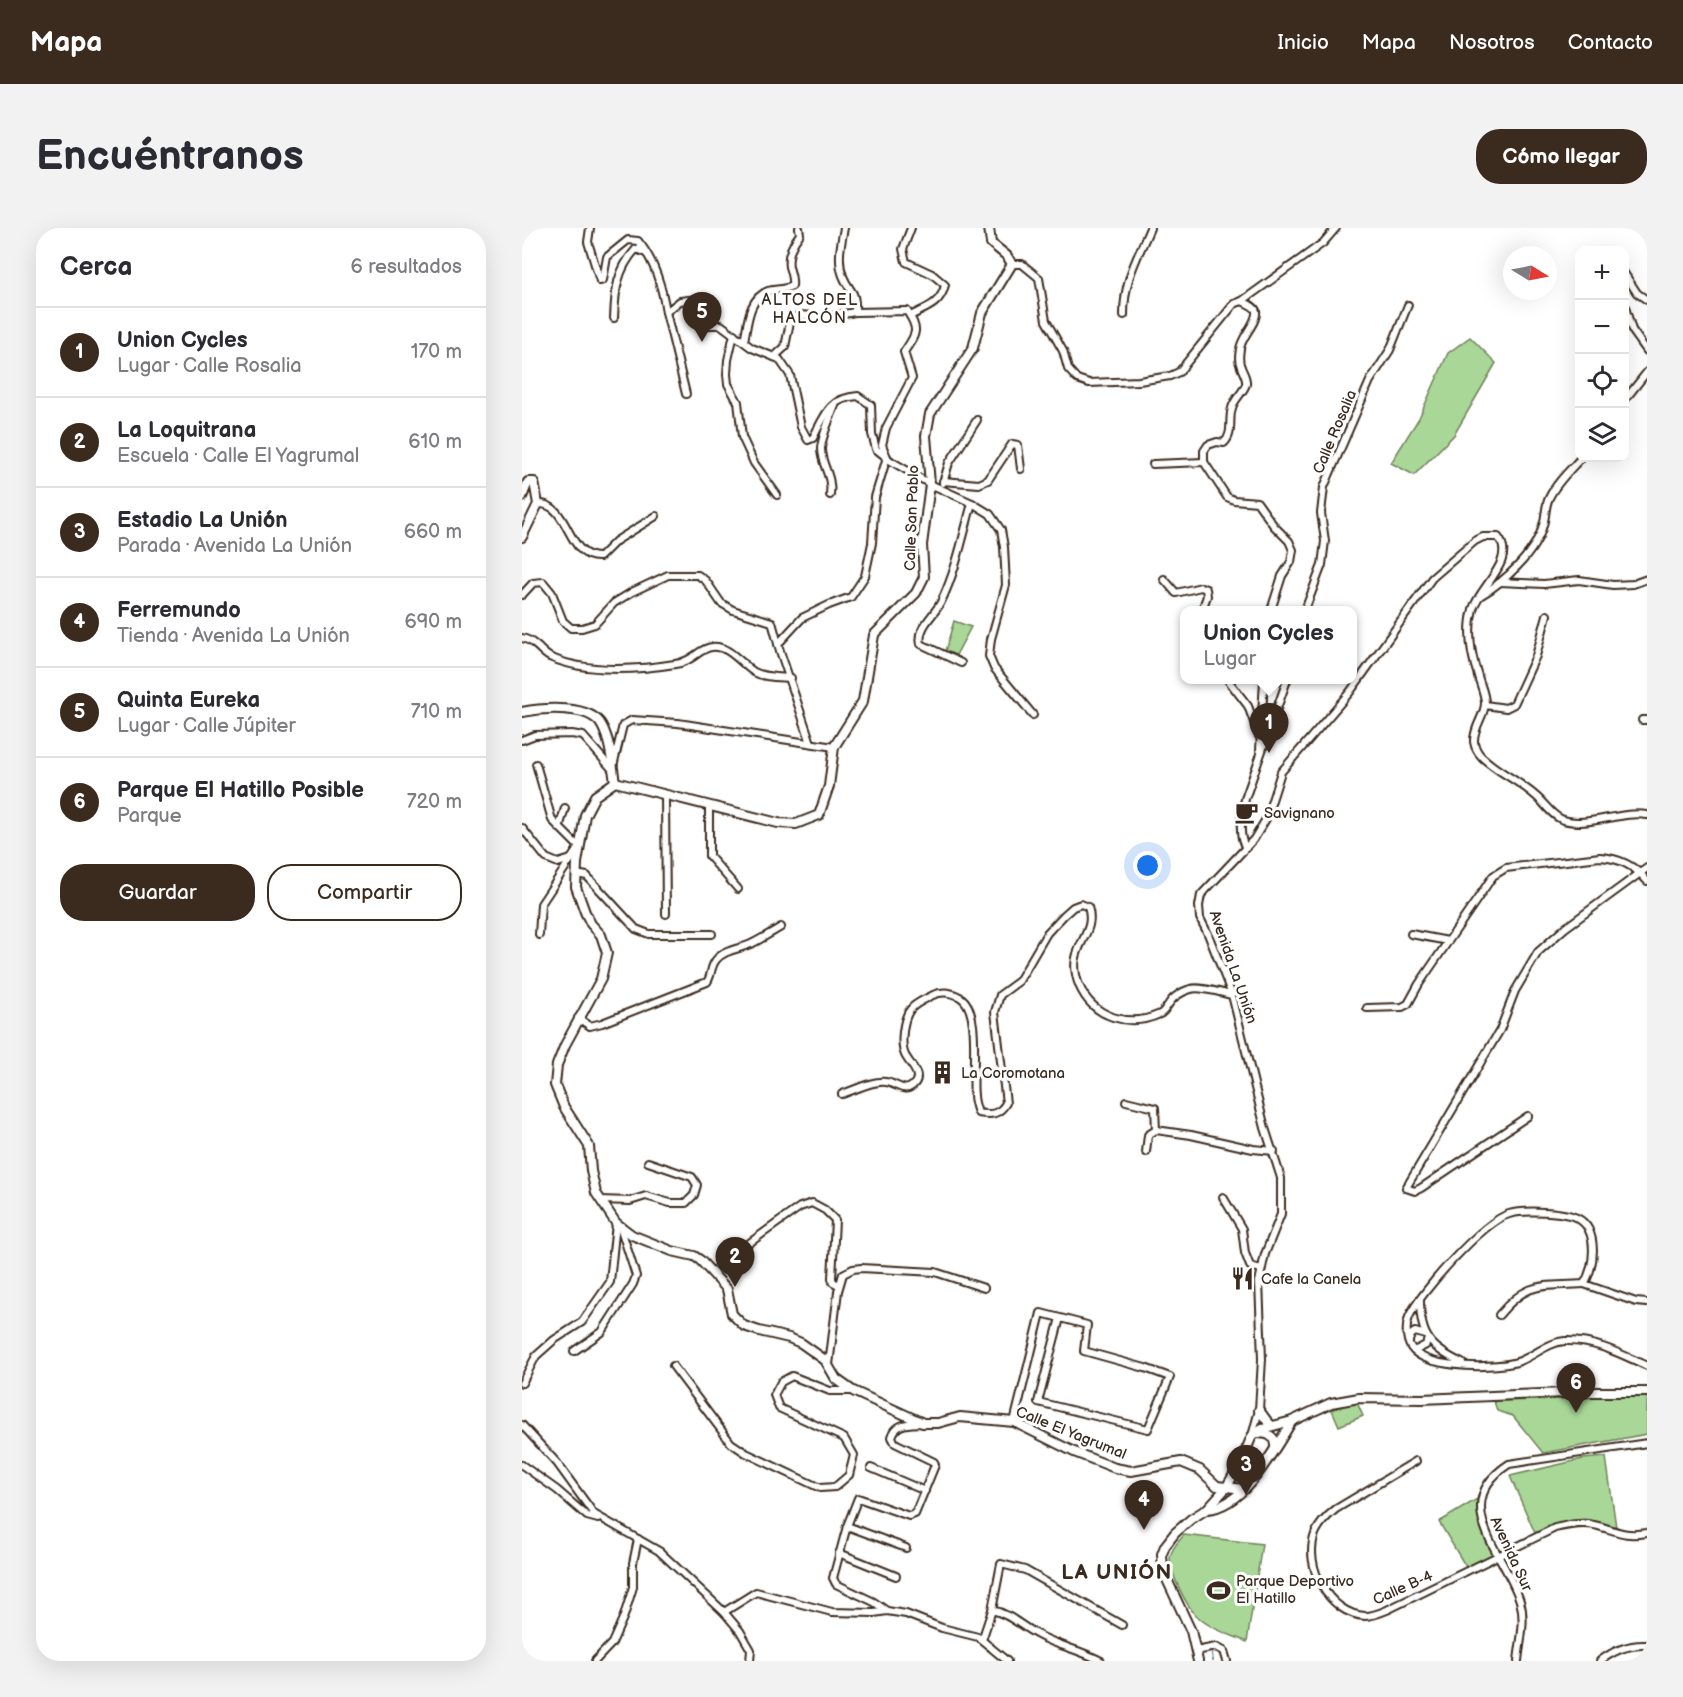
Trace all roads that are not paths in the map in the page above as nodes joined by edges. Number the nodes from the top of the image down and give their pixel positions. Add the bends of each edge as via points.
1 (590, 228) edge
2 (799, 228) edge
3 (844, 228) edge
4 (911, 228) edge
5 (990, 228) edge
6 (1150, 228) edge
7 (1335, 228) edge
8 (650, 255) junction
9 (1012, 264) junction
10 (1629, 281) edge
11 (1647, 300) edge
12 (1242, 301) junction
13 (1408, 306) dead end
14 (666, 312) junction
15 (855, 312) junction
16 (1124, 315) dead end
17 (910, 316) junction
18 (614, 318) dead end
19 (1629, 320) edge
20 (734, 334) junction
21 (744, 341) junction
22 (1647, 351) edge
23 (774, 357) junction
24 (1647, 372) edge
25 (686, 394) dead end
26 (1629, 395) edge
27 (836, 403) junction
28 (977, 420) dead end
29 (886, 457) junction
30 (1204, 462) junction
31 (1578, 462) edge
32 (1153, 464) dead end
33 (1021, 469) dead end
34 (943, 481) junction
35 (930, 484) junction
36 (940, 489) junction
37 (777, 495) dead end
38 (830, 495) dead end
39 (522, 497) edge
40 (972, 503) junction
41 (538, 504) junction
42 (656, 516) dead end
43 (522, 537) edge
44 (1164, 579) dead end
45 (1647, 579) edge
46 (1500, 582) junction
47 (522, 595) edge
48 (1477, 597) junction
49 (1203, 606) edge
50 (1272, 606) edge
51 (1307, 606) edge
52 (1547, 615) dead end
53 (522, 638) edge
54 (778, 644) junction
55 (961, 663) dead end
56 (791, 678) junction
57 (1357, 682) edge
58 (1231, 684) edge
59 (1264, 684) edge
60 (1286, 684) edge
61 (1356, 684) edge
62 (1485, 705) junction
63 (522, 712) edge
64 (1033, 716) dead end
65 (522, 740) edge
66 (1260, 741) junction
67 (812, 743) junction
68 (834, 747) junction
69 (1260, 754) junction
70 (536, 764) dead end
71 (613, 769) junction
72 (615, 782) junction
73 (665, 795) junction
74 (709, 807) junction
75 (566, 808) dead end
76 (1647, 815) edge
77 (522, 828) edge
78 (560, 828) junction
79 (579, 847) junction
80 (1246, 848) junction
81 (571, 859) junction
82 (1647, 868) edge
83 (1641, 873) junction
84 (576, 874) junction
85 (1647, 881) edge
86 (738, 890) dead end
87 (666, 914) dead end
88 (781, 927) dead end
89 (712, 934) dead end
90 (1411, 934) dead end
91 (539, 935) dead end
92 (1448, 942) junction
93 (1232, 995) junction
94 (1367, 1008) dead end
95 (578, 1018) junction
96 (842, 1094) dead end
97 (1126, 1101) dead end
98 (1528, 1116) dead end
99 (1156, 1130) junction
100 (1274, 1151) junction
101 (1146, 1152) dead end
102 (648, 1162) dead end
103 (1223, 1197) dead end
104 (600, 1200) junction
105 (618, 1225) junction
106 (738, 1251) dead end
107 (1261, 1269) junction
108 (1584, 1284) junction
109 (839, 1285) junction
110 (984, 1288) dead end
111 (1420, 1300) junction
112 (1647, 1303) edge
113 (1498, 1315) dead end
114 (1060, 1318) junction
115 (1427, 1336) junction
116 (1408, 1342) junction
117 (574, 1351) dead end
118 (1414, 1351) junction
119 (829, 1365) junction
120 (1466, 1365) junction
121 (673, 1366) dead end
122 (1647, 1366) edge
123 (522, 1383) edge
124 (853, 1390) junction
125 (1647, 1392) edge
126 (1259, 1410) junction
127 (1292, 1421) junction
128 (1014, 1422) junction
129 (923, 1423) junction
130 (522, 1425) edge
131 (1272, 1426) junction
132 (1254, 1434) junction
133 (1647, 1443) edge
134 (1275, 1448) junction
135 (1416, 1461) dead end
136 (1240, 1464) junction
137 (522, 1465) edge
138 (871, 1468) dead end
139 (1255, 1477) junction
140 (1226, 1488) junction
141 (1244, 1489) junction
142 (925, 1491) junction
143 (1207, 1509) junction
144 (604, 1521) junction
145 (847, 1526) junction
146 (1647, 1533) edge
147 (638, 1539) junction
148 (906, 1548) dead end
149 (839, 1553) junction
150 (1499, 1557) junction
151 (897, 1576) dead end
152 (992, 1610) junction
153 (887, 1611) junction
154 (724, 1612) junction
155 (1122, 1625) dead end
156 (982, 1640) junction
157 (1647, 1645) edge
158 (1196, 1651) junction
159 (595, 1661) edge
160 (750, 1661) edge
161 (1007, 1661) edge
162 (1101, 1661) edge
163 (1198, 1661) edge
164 (1227, 1661) edge
165 (1518, 1661) edge
166 (1600, 1661) edge

1 - 8 street via 588,242 600,280 607,257 628,240 638,241
2 - 21 street via 800,234 788,257 792,286 771,290 754,301
3 - 15 street via 839,254 843,277 855,296
4 - 17 street via 903,249 906,262 945,285 943,295 935,303
5 - 9 street via 991,243
6 - 16 street via 1124,293
7 - 12 street via 1323,243
8 - 14 street
8 - 18 street via 636,249 624,263 614,296
9 - 12 street via 1022,264 1039,278 1046,321 1068,369 1077,379 1089,383 1139,381 1179,372 1234,304
9 - 35 street, Calle San Pablo via 982,313 973,348 930,414 926,436
10 - 11 street
12 - 30 street via 1257,312 1240,345 1239,359 1246,386 1232,408 1228,439 1208,445
13 - 51 street, Calle Rosalia via 1324,487 1320,513 1325,541 1322,565
14 - 20 street via 680,301 690,300 698,325 721,325
14 - 25 street
15 - 17 street via 907,311
15 - 23 street via 827,317 799,315 790,322 785,347
17 - 29 street via 915,336 904,352 912,378 886,428 882,445
19 - 22 street
20 - 21 street
20 - 37 street via 727,374 738,402 742,437 754,463
21 - 23 street
23 - 27 street via 790,375 801,427 808,440 813,438 829,406
24 - 26 street
27 - 29 street via 858,396 871,405 876,449
27 - 38 street via 821,451 832,484
28 - 34 street via 949,463
29 - 35 street
29 - 54 street via 875,497 865,576 851,597 802,618
30 - 32 street
30 - 50 street via 1227,497 1257,502 1289,541 1293,550 1291,562
31 - 46 street via 1549,498 1539,536
33 - 34 street via 1018,445 1012,444 987,480 979,484
34 - 36 street
35 - 36 street
35 - 68 street, Calle San Pablo via 922,545 924,578 916,593 874,635 863,701
36 - 40 street
39 - 41 street via 528,482 534,482
40 - 55 street via 952,576 920,638 921,644
40 - 64 street via 990,514 1001,530 1004,547 1006,585 989,656 993,668
41 - 42 street via 555,509 579,548 592,558 600,557 616,541
41 - 43 street
44 - 49 street via 1176,593 1206,589
45 - 46 street via 1613,585 1579,580 1544,584
46 - 48 street
47 - 54 street via 533,583 543,582 552,593 562,621 571,628 582,628 596,624 614,603 668,575 698,575 721,603 772,622
48 - 57 street, Avenida La Unión via 1501,563 1504,552 1498,537 1475,541 1432,578
48 - 62 street, Avenida La Unión via 1470,636
52 - 62 street via 1536,656 1514,704 1506,708
53 - 56 street via 549,658 576,666 636,669 691,660 712,646 725,648 755,672
54 - 56 street
56 - 67 street
58 - 66 street via 1248,706
59 - 66 street
60 - 69 street
61 - 80 street, Avenida La Unión via 1281,772 1266,819
62 - 76 street via 1475,728 1476,750 1532,792 1553,815 1578,822
63 - 71 street via 566,709 588,713 602,724
65 - 71 street via 535,735 583,736
66 - 69 street
67 - 68 street
67 - 71 street via 632,720 623,725
68 - 74 street, Calle San Pablo via 829,786 819,814 796,824 778,823
69 - 80 street via 1242,814 1242,843
70 - 78 street via 552,820
71 - 72 street
72 - 73 street, Calle San Pablo
72 - 79 street via 595,796 585,815
73 - 74 street, Calle San Pablo
73 - 87 street
74 - 86 street via 709,856
75 - 78 street
77 - 81 street via 546,858 558,863
78 - 79 street
79 - 81 street
79 - 84 street
80 - 93 street, Avenida La Unión via 1201,895 1199,906 1200,918
81 - 91 street via 541,904
82 - 83 street
83 - 85 street
83 - 92 street via 1633,866 1600,856 1506,868 1493,876
83 - 98 street via 1538,952 1515,990 1500,1030 1406,1188 1421,1188
84 - 89 street via 587,876 636,929 649,934
84 - 95 street via 585,912 608,953 601,979
88 - 95 street via 749,945 726,952 712,966 706,982 602,1023 590,1026
90 - 92 street
92 - 94 street via 1408,1004
93 - 96 street via 1193,988 1174,997 1162,1013 1130,1021 1112,1018 1089,1001 1074,963 1092,917 1088,907 1081,904 1047,933 1019,981 1000,995 995,1012 1006,1103 1001,1110 990,1115 978,1113 973,1093 975,1052 969,1010 963,998 950,993 925,999 910,1010 905,1021 905,1055 916,1070 912,1087 905,1089 885,1082
93 - 100 street, Avenida La Unión
95 - 104 street via 557,1065 555,1085 589,1146 591,1171
97 - 99 street via 1155,1108
99 - 100 street
99 - 101 street via 1148,1135
100 - 107 street, Avenida La Unión via 1281,1178 1281,1214
102 - 104 street via 692,1177 697,1185 694,1195 686,1203 646,1196 630,1201
103 - 107 street via 1242,1229 1246,1261
104 - 105 street
105 - 117 street via 636,1276 602,1332
105 - 119 street via 632,1235 694,1256 723,1283 732,1314 744,1326 801,1343
105 - 123 street via 610,1282 582,1322 536,1356
106 - 109 street via 800,1207 812,1203 835,1220 832,1278
107 - 126 street, Avenida La Unión
108 - 111 street via 1592,1251 1585,1225 1576,1217 1520,1212 1508,1214 1468,1244
108 - 112 street
108 - 113 street via 1533,1287 1511,1300
109 - 110 street via 843,1274 861,1268 935,1272
109 - 119 street
111 - 115 street via 1420,1321
111 - 116 street via 1408,1319
114 - 114 street via 1087,1325 1084,1351 1170,1377 1149,1429 1038,1402
114 - 128 street via 1041,1314
115 - 116 street via 1414,1332
115 - 118 street via 1426,1345
115 - 120 street via 1446,1356
116 - 118 street
118 - 120 street via 1428,1359
119 - 124 street via 836,1379
120 - 122 street via 1508,1365 1565,1341 1601,1346
121 - 124 street via 730,1443 820,1488 835,1487 849,1475 854,1455 844,1438 779,1408 774,1395 781,1382 792,1376 830,1391
124 - 129 street
125 - 127 street via 1359,1398 1331,1403
126 - 131 street
126 - 132 street, Avenida La Unión
127 - 131 street
127 - 134 street, Avenida La Unión
128 - 129 street, Calle El Yagrumal via 960,1417 938,1424
128 - 140 street, Calle El Yagrumal via 1115,1468 1131,1471 1181,1462 1194,1466 1217,1486
129 - 142 street via 899,1425 892,1437 895,1443 934,1462
130 - 144 street via 557,1462 594,1514
131 - 132 street
132 - 134 street via 1272,1436
132 - 136 street, Avenida La Unión
133 - 150 street, Avenida Sur via 1520,1462 1502,1469 1485,1490 1480,1506 1480,1516
134 - 139 street, Avenida La Unión
135 - 150 street, Calle B-4 via 1335,1509 1320,1525 1312,1554 1316,1574 1326,1592 1353,1613 1376,1614
136 - 139 street via 1244,1475
136 - 140 street, Avenida La Unión
137 - 144 street via 587,1516
138 - 142 street
139 - 141 street, Avenida La Unión
140 - 141 street
140 - 143 street, Avenida La Unión
141 - 143 street, Avenida La Unión via 1222,1506
142 - 145 street via 912,1516 858,1498
143 - 158 street, Avenida La Unión via 1175,1533 1165,1546 1162,1563
144 - 147 street
145 - 148 street
145 - 149 street
146 - 150 street, Calle B-4 via 1630,1536 1593,1524 1568,1525
147 - 154 street via 659,1551
147 - 159 street via 633,1587 624,1616 612,1643
149 - 151 street
149 - 153 street via 833,1582
150 - 165 street, Avenida Sur via 1520,1603 1523,1627
152 - 155 street via 1001,1564 1025,1570
152 - 156 street
152 - 162 street via 1055,1644
153 - 154 street via 832,1612 756,1592
153 - 156 street
154 - 160 street via 751,1650
156 - 161 street
157 - 166 street via 1624,1647
158 - 163 street, Avenida La Unión
158 - 164 street via 1215,1647 1224,1651

